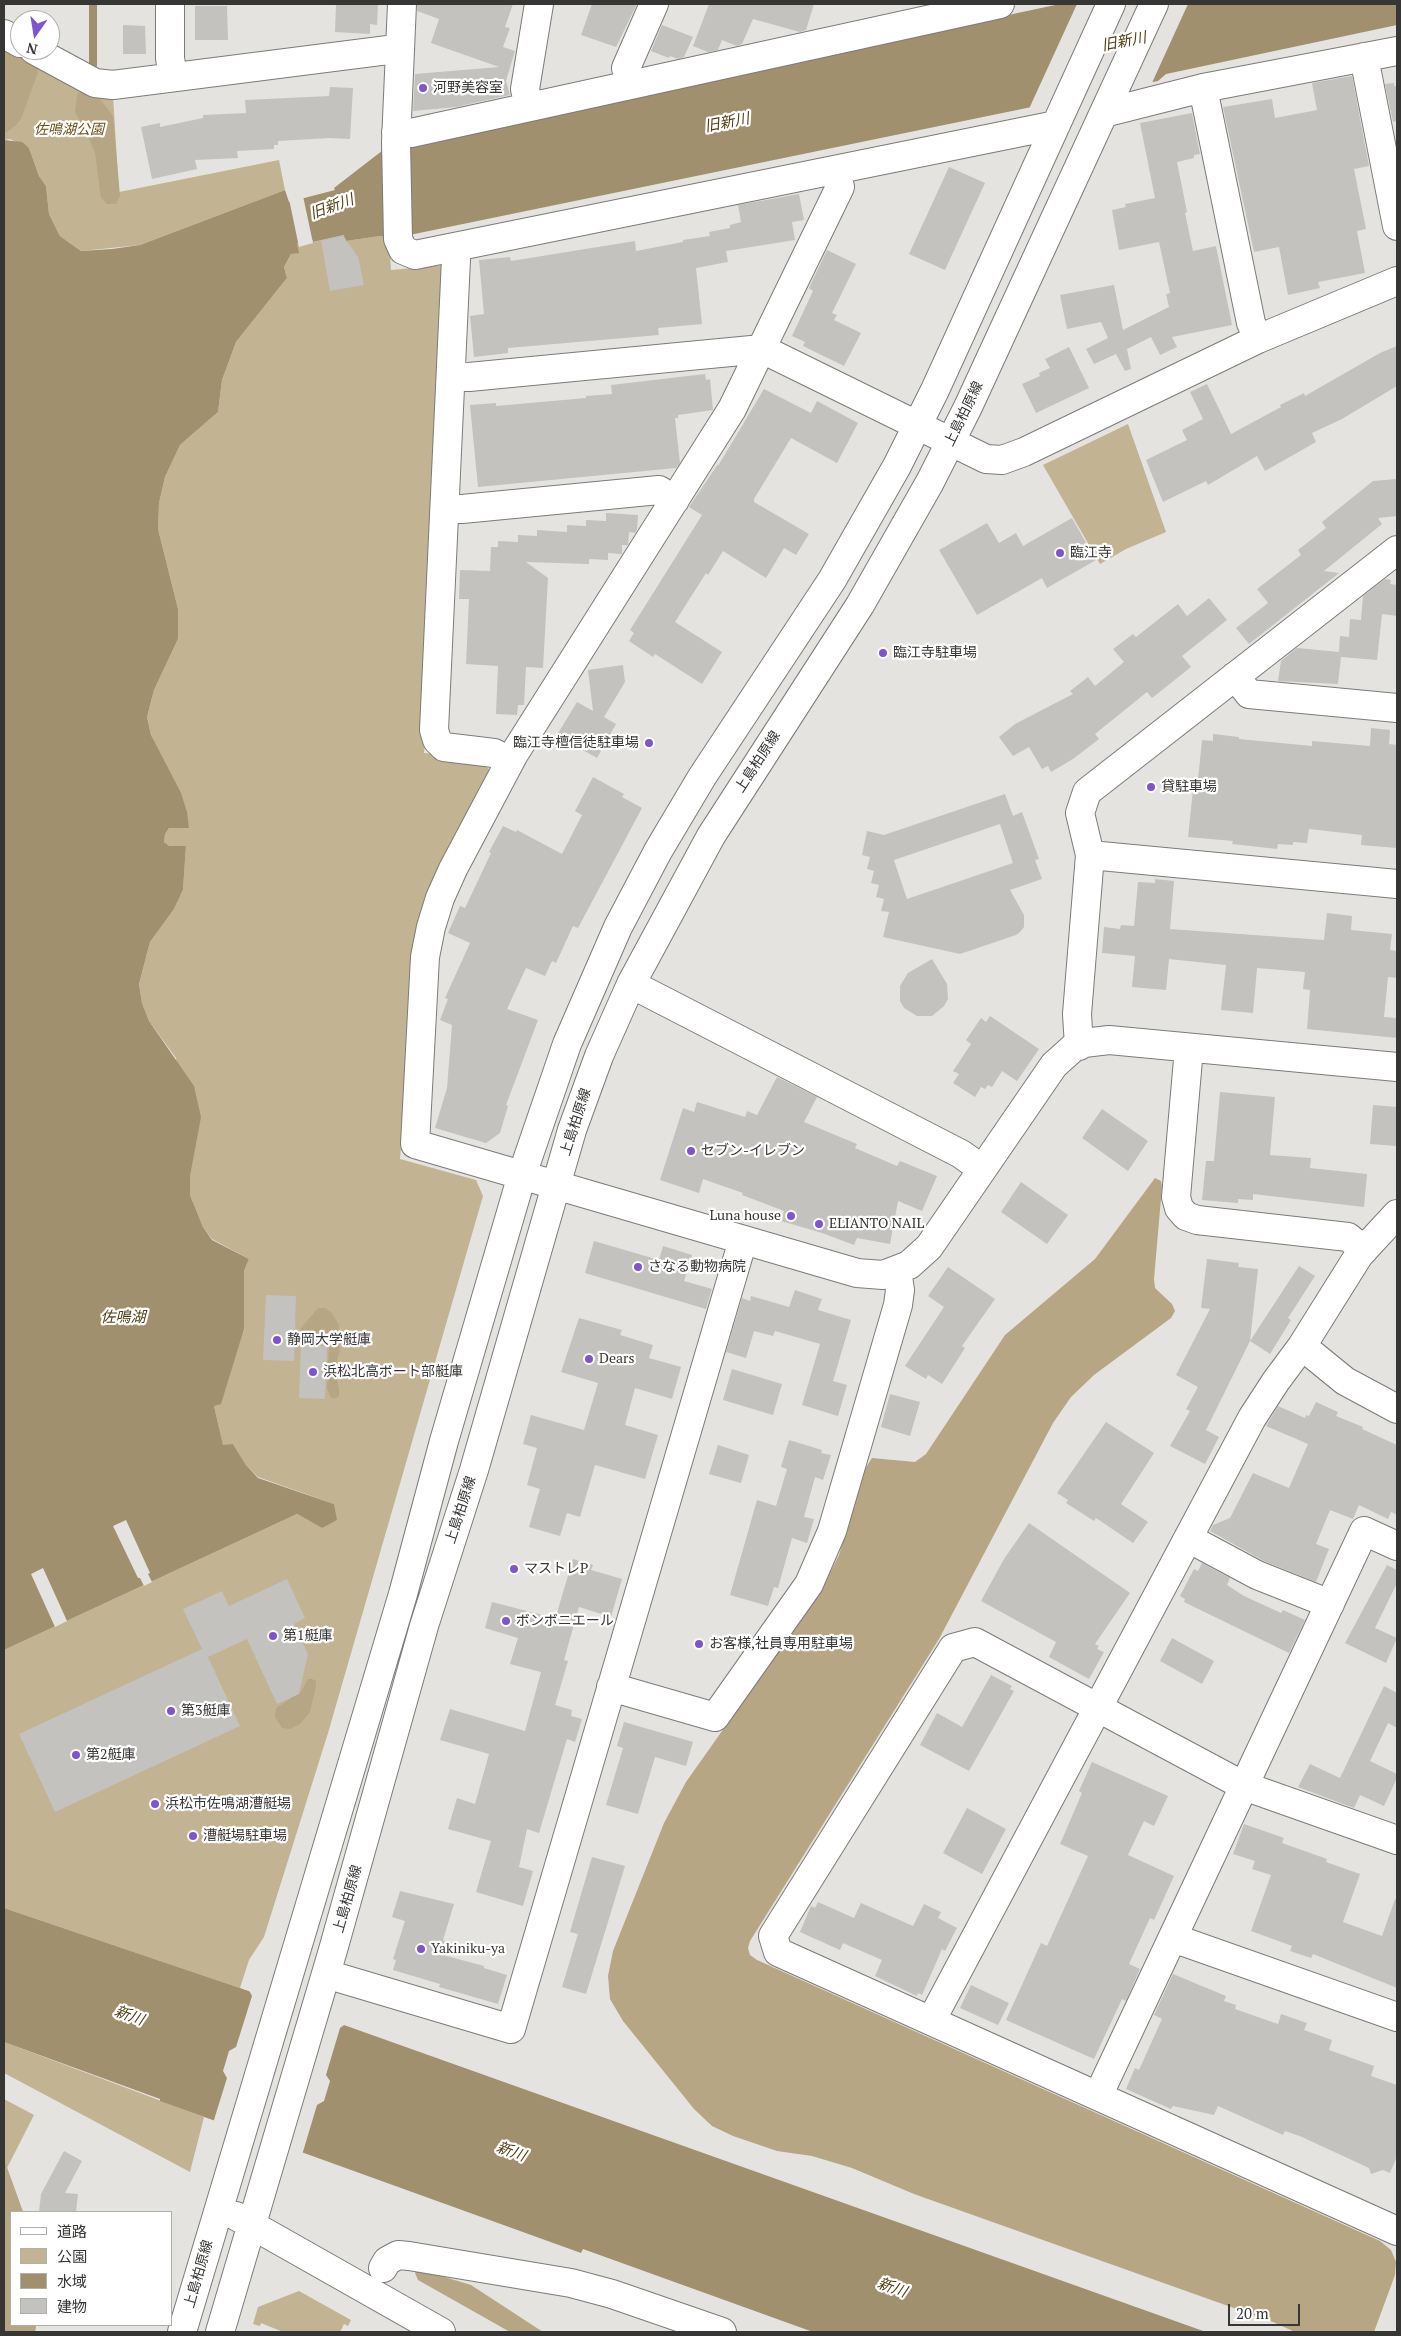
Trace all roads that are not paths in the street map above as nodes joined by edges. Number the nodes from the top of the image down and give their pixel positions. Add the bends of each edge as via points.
1 (170, 4) edge
2 (402, 4) edge
3 (539, 4) edge
4 (654, 4) edge
5 (1111, 4) edge
6 (1154, 4) edge
7 (989, 5) edge
8 (400, 50) junction
9 (1397, 51) edge
10 (1364, 57) junction
11 (53, 60) edge
12 (173, 77) junction
13 (630, 85) junction
14 (1203, 88) junction
15 (1107, 106) junction
16 (529, 107) junction
17 (1059, 117) junction
18 (396, 137) junction
19 (836, 170) junction
20 (1397, 226) edge
21 (454, 248) junction
22 (1397, 280) edge
23 (1258, 339) junction
24 (762, 349) junction
25 (450, 376) junction
26 (917, 425) junction
27 (951, 442) junction
28 (675, 500) junction
29 (444, 508) junction
30 (1397, 550) edge
31 (1235, 676) junction
32 (1397, 708) edge
33 (510, 761) junction
34 (1090, 855) junction
35 (1397, 884) edge
36 (631, 984) junction
37 (1079, 1046) junction
38 (1189, 1048) junction
39 (1397, 1067) edge
40 (982, 1169) junction
41 (522, 1175) junction
42 (556, 1185) junction
43 (1397, 1214) edge
44 (743, 1240) junction
45 (1364, 1250) junction
46 (897, 1271) junction
47 (1302, 1346) junction
48 (1397, 1409) edge
49 (1188, 1538) junction
50 (1397, 1546) edge
51 (1330, 1604) junction
52 (612, 1687) junction
53 (1098, 1708) junction
54 (1244, 1786) junction
55 (1395, 1834) edge
56 (1173, 1938) junction
57 (323, 1983) junction
58 (1397, 2017) edge
59 (931, 2021) junction
60 (1098, 2096) junction
61 (218, 2206) junction
62 (251, 2224) junction
63 (1397, 2231) edge
64 (383, 2268) dead end
65 (436, 2331) edge
66 (182, 2332) edge
67 (220, 2332) edge
68 (722, 2332) edge

1 - 12 street
2 - 8 street
3 - 16 street via 525,89
4 - 13 street via 626,68
5 - 17 street, 上島柏原線
6 - 15 street, 上島柏原線
7 - 13 street
8 - 12 street
8 - 18 street
9 - 10 street
10 - 14 street
10 - 20 street
11 - 12 street via 104,84
13 - 16 street
14 - 15 street
14 - 23 street via 1250,323
15 - 27 street, 上島柏原線
16 - 18 street
17 - 19 street
17 - 26 street, 上島柏原線
18 - 21 street via 398,239 403,250 415,255
19 - 21 street
19 - 24 street via 840,187
21 - 25 street
22 - 23 street
23 - 27 street via 1002,460 986,459
24 - 25 street via 469,377
24 - 26 street
24 - 28 street via 732,409
25 - 29 street
26 - 27 street
26 - 41 street, 上島柏原線 via 832,580 702,777 637,888 570,1036
27 - 36 street, 上島柏原線 via 860,605 711,836
28 - 29 street via 659,490
28 - 33 street
29 - 33 street via 434,730 444,747 494,753
30 - 31 street
31 - 32 street via 1249,694
31 - 34 street via 1087,792 1080,813
33 - 41 street via 452,870 431,927 422,988 415,1144
34 - 35 street
34 - 37 street via 1076,1014
36 - 40 street via 961,1154
36 - 42 street, 上島柏原線 via 585,1093
37 - 38 street via 1096,1040 1109,1040
37 - 40 street via 1054,1065
38 - 39 street
38 - 45 street via 1176,1197 1179,1208 1186,1216 1197,1220 1348,1237
40 - 46 street via 929,1246 909,1265
41 - 42 street
41 - 61 street, 上島柏原線 via 403,1594
42 - 44 street
42 - 57 street, 上島柏原線 via 474,1470 424,1626
43 - 45 street
44 - 46 street via 857,1273 883,1275
44 - 52 street
45 - 47 street
46 - 52 street via 898,1305 832,1531 809,1584 714,1717
47 - 48 street via 1345,1381
47 - 49 street via 1252,1418
49 - 51 street via 1257,1575
49 - 53 street
50 - 51 street via 1364,1531
51 - 54 street
52 - 57 street via 511,2029
53 - 54 street
53 - 59 street
53 - 59 street via 975,1642 954,1648 773,1936 778,1952
54 - 55 street
54 - 56 street
56 - 58 street
56 - 60 street
57 - 62 street, 上島柏原線
59 - 60 street
60 - 63 street
61 - 62 street
61 - 66 street, 上島柏原線
62 - 65 street
62 - 67 street, 上島柏原線
64 - 68 street via 387,2261 398,2255 571,2283

